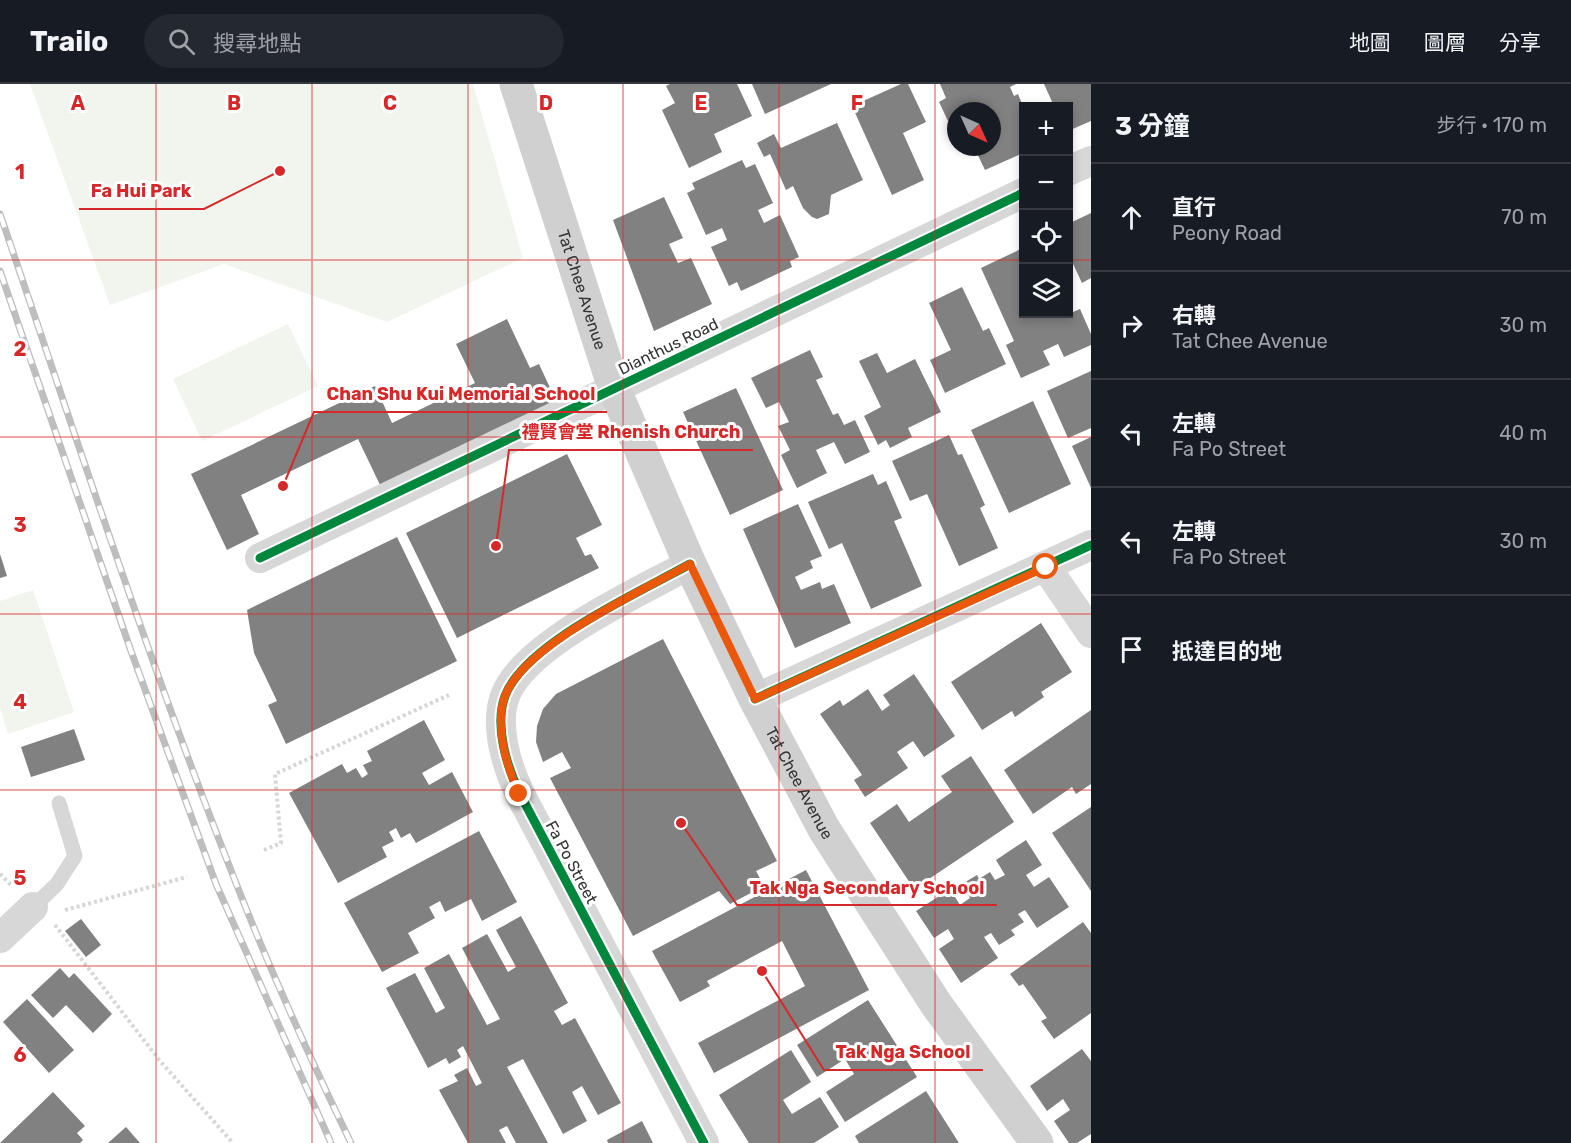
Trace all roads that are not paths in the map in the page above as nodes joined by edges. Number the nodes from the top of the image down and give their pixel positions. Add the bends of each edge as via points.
1 (516, 84) edge
2 (1091, 161) edge
3 (1073, 169) edge
4 (1019, 195) edge
5 (614, 388) junction
6 (1091, 545) edge
7 (260, 558) dead end
8 (690, 564) junction
9 (1046, 567) junction
10 (1091, 633) edge
11 (755, 699) junction
12 (59, 803) dead end
13 (40, 911) joint
14 (0, 938) edge
15 (704, 1143) edge
16 (1037, 1143) edge

1 - 5 main road, Tat Chee Avenue
2 - 3 street
4 - 5 street, Dianthus Road
5 - 7 street, Dianthus Road
5 - 8 main road, Tat Chee Avenue
6 - 9 street
8 - 11 main road, Tat Chee Avenue
8 - 15 street, Fa Po Street via 533,657 504,697 502,747 519,794
9 - 10 street
9 - 11 street
11 - 16 main road, Tat Chee Avenue via 830,838 936,1004
12 - 13 lane via 75,856
13 - 14 street

